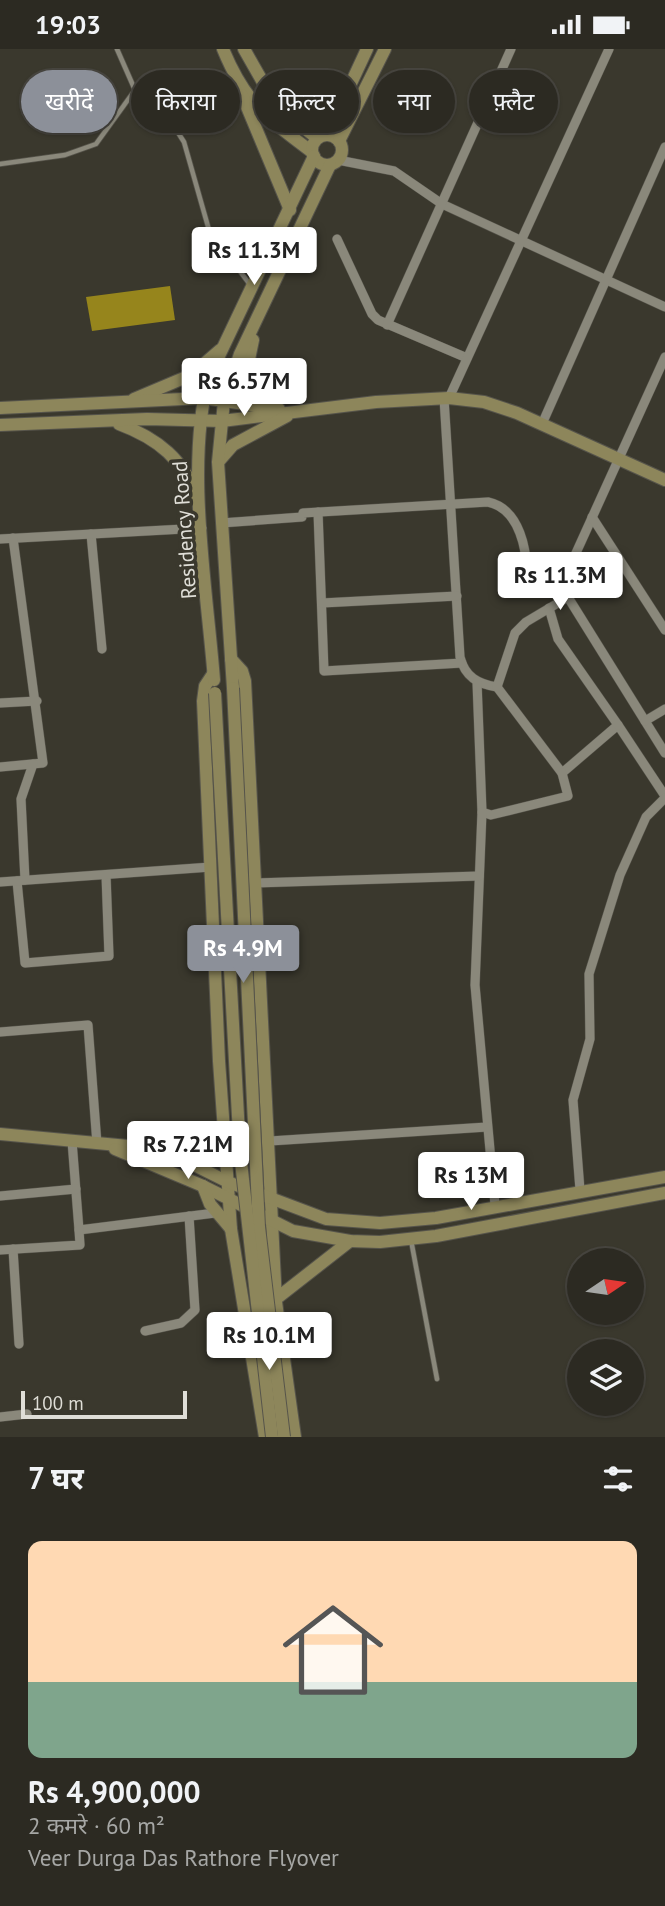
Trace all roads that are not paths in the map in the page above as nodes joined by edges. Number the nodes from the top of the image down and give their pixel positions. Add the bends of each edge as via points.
1 (117, 49) edge
2 (223, 49) edge
3 (244, 49) edge
4 (367, 49) edge
5 (385, 49) edge
6 (511, 49) edge
7 (609, 49) edge
8 (231, 70) edge
9 (131, 81) edge
10 (240, 88) edge
11 (240, 91) edge
12 (131, 96) edge
13 (178, 133) edge
14 (322, 137) junction
15 (339, 141) junction
16 (665, 147) edge
17 (313, 154) junction
18 (334, 162) junction
19 (0, 164) edge
20 (442, 204) junction
21 (290, 211) junction
22 (337, 239) dead end
23 (521, 242) junction
24 (605, 280) junction
25 (251, 286) junction
26 (665, 307) edge
27 (257, 319) junction
28 (387, 325) junction
29 (225, 346) junction
30 (665, 357) edge
31 (467, 358) junction
32 (203, 398) junction
33 (447, 398) junction
34 (224, 401) junction
35 (123, 403) junction
36 (261, 406) junction
37 (0, 408) edge
38 (297, 411) junction
39 (111, 421) junction
40 (222, 421) junction
41 (199, 422) junction
42 (542, 424) junction
43 (0, 425) edge
44 (618, 459) junction
45 (218, 462) junction
46 (665, 480) edge
47 (451, 503) junction
48 (318, 512) junction
49 (592, 517) junction
50 (202, 523) junction
51 (221, 523) junction
52 (91, 534) junction
53 (13, 538) junction
54 (0, 539) edge
55 (526, 579) dead end
56 (457, 596) junction
57 (568, 597) junction
58 (322, 603) junction
59 (549, 608) junction
60 (665, 630) edge
61 (102, 649) dead end
62 (231, 659) junction
63 (462, 663) junction
64 (214, 674) junction
65 (477, 682) junction
66 (497, 687) junction
67 (37, 701) junction
68 (0, 703) edge
69 (665, 709) edge
70 (645, 721) junction
71 (618, 725) junction
72 (665, 753) edge
73 (33, 764) junction
74 (0, 767) edge
75 (562, 772) junction
76 (665, 797) edge
77 (482, 812) junction
78 (211, 867) junction
79 (106, 874) junction
80 (479, 876) junction
81 (21, 881) junction
82 (0, 882) edge
83 (255, 883) junction
84 (0, 1032) edge
85 (487, 1127) junction
86 (0, 1134) edge
87 (271, 1141) junction
88 (72, 1142) junction
89 (226, 1143) junction
90 (102, 1144) junction
91 (190, 1163) junction
92 (665, 1177) edge
93 (228, 1182) junction
94 (203, 1186) junction
95 (76, 1189) junction
96 (580, 1190) junction
97 (665, 1193) edge
98 (0, 1196) edge
99 (272, 1197) junction
100 (229, 1199) junction
101 (495, 1205) junction
102 (215, 1213) junction
103 (189, 1216) junction
104 (273, 1223) junction
105 (231, 1229) junction
106 (79, 1230) junction
107 (411, 1239) junction
108 (350, 1241) junction
109 (13, 1249) junction
110 (0, 1250) edge
111 (244, 1301) junction
112 (276, 1302) junction
113 (145, 1331) dead end
114 (19, 1344) dead end
115 (437, 1379) dead end
116 (27, 1414) dead end
117 (0, 1417) edge
118 (265, 1437) edge
119 (271, 1437) edge
120 (284, 1437) edge
121 (295, 1437) edge

1 - 9 lane
2 - 8 street
3 - 14 street via 277,107
4 - 14 street
5 - 15 street
6 - 20 street
7 - 23 street
10 - 17 street via 264,116
11 - 21 street
12 - 19 lane via 96,144 65,156
13 - 25 lane via 209,230
14 - 15 street
14 - 17 street
15 - 18 street via 342,151
16 - 24 street
17 - 18 street via 320,163
17 - 21 street, Residency Road
18 - 20 street via 394,171
18 - 27 street, Residency Road
20 - 23 street
20 - 28 street
21 - 25 street, Residency Road
22 - 28 street via 372,314
23 - 24 street
23 - 31 street
24 - 26 street
24 - 42 street
25 - 29 street, Residency Road
27 - 34 street, Residency Road
27 - 36 street via 246,377 248,391
28 - 31 street
29 - 32 street, Residency Road
29 - 35 street via 191,375
30 - 44 street
31 - 33 street
32 - 34 street
32 - 35 street
32 - 41 street, Residency Road
33 - 38 street
33 - 42 street via 484,402
33 - 47 street
34 - 36 street
34 - 40 street, Residency Road
35 - 37 street
36 - 38 street
38 - 40 street
38 - 45 street via 233,445
39 - 41 street
39 - 43 street
39 - 50 street via 170,452 197,497
40 - 41 street
40 - 45 street, Residency Road
41 - 50 street, Residency Road
42 - 44 street
44 - 46 street
44 - 49 street
45 - 51 street, Residency Road
47 - 48 street
47 - 55 street via 488,502 508,512 524,548
47 - 56 street
48 - 51 street
48 - 58 street
49 - 57 street via 561,586
49 - 60 street
50 - 52 street
50 - 64 street, Residency Road
51 - 62 street, Residency Road
52 - 53 street
52 - 61 street
53 - 54 street
53 - 67 street
56 - 58 street
56 - 63 street
57 - 59 street
57 - 70 street
58 - 63 street via 324,671
59 - 66 street via 515,633
59 - 71 street via 558,639
62 - 83 street via 245,681
62 - 120 street, Residency Road, bridge via 259,1227
63 - 65 street
64 - 78 street via 205,686 203,701
64 - 119 street, Residency Road, bridge via 240,1153
65 - 66 street
65 - 77 street
66 - 75 street
67 - 68 street
67 - 73 street via 43,763
69 - 70 street
70 - 72 street
71 - 75 street
71 - 76 street
73 - 74 street
73 - 81 street via 20,799
75 - 77 street via 568,796 491,815
76 - 96 street via 651,810 615,887 592,960 590,1039 573,1100
77 - 80 street
78 - 79 street
78 - 89 street
79 - 81 street
79 - 81 street via 108,956 67,960 26,963
80 - 83 street
80 - 85 street via 475,985
81 - 82 street
83 - 87 street
84 - 90 street via 88,1025
85 - 87 street
85 - 101 street
86 - 88 street
87 - 99 street
88 - 90 street
88 - 95 street
89 - 91 street
89 - 93 street
90 - 91 street via 139,1147
90 - 94 street
91 - 93 street
92 - 96 street
93 - 99 street
93 - 100 street
94 - 100 street
94 - 102 street
95 - 98 street
95 - 106 street
96 - 101 street
97 - 107 street
99 - 101 street via 326,1219 380,1223 436,1218
99 - 104 street
100 - 104 street
100 - 105 street
102 - 103 street
102 - 105 street
103 - 106 street
103 - 113 street via 195,1310 181,1323
104 - 108 street
104 - 112 street
105 - 111 street
106 - 109 street via 80,1245
107 - 108 street
107 - 115 lane
108 - 112 street
109 - 110 street
109 - 114 street
111 - 112 street
111 - 118 street
112 - 121 street
116 - 117 street

